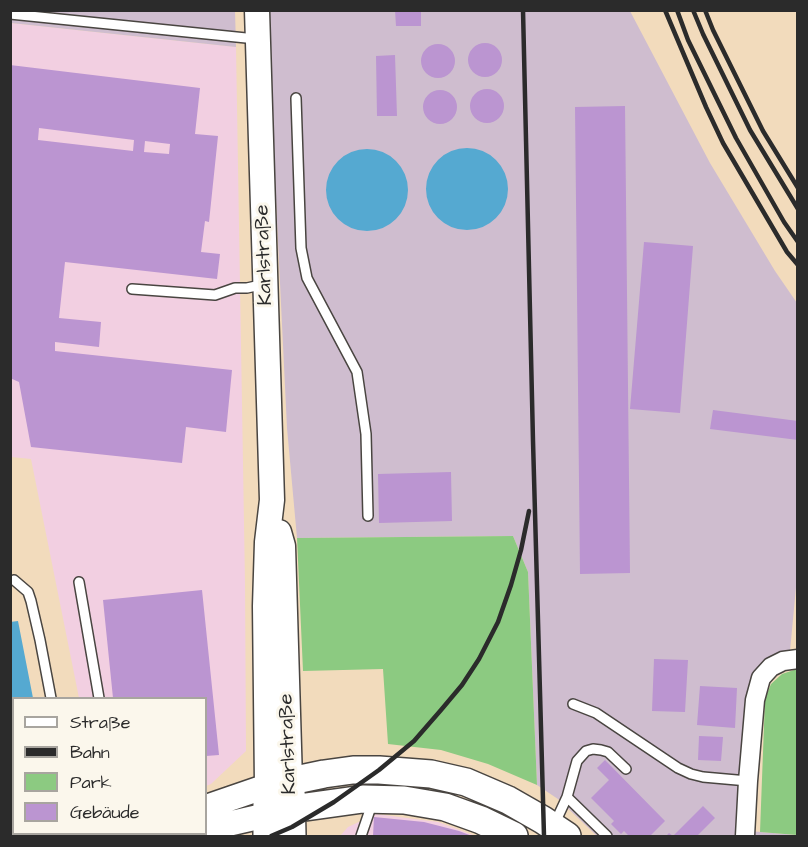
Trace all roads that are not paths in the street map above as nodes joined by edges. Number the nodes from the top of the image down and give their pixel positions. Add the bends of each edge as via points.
1 (257, 10) edge
2 (10, 14) edge
3 (258, 39) junction
4 (296, 98) dead end
5 (265, 284) junction
6 (132, 289) dead end
7 (368, 516) dead end
8 (14, 580) dead end
9 (79, 582) dead end
10 (798, 659) edge
11 (51, 697) edge
12 (99, 697) edge
13 (573, 704) dead end
14 (626, 769) dead end
15 (748, 781) junction
16 (279, 784) junction
17 (567, 797) junction
18 (374, 799) junction
19 (207, 807) edge
20 (275, 820) edge
21 (207, 829) edge
22 (560, 832) edge
23 (292, 837) edge
24 (361, 837) edge
25 (514, 837) edge
26 (607, 837) edge
27 (745, 837) edge

1 - 3 street, Karlstraße
2 - 3 lane
3 - 5 street, Karlstraße
4 - 7 lane via 301,248 307,278 357,372 366,434
5 - 6 lane via 215,295
5 - 16 street, Karlstraße via 272,500 265,606
8 - 11 lane via 28,592 31,601
9 - 12 lane
10 - 15 street via 771,667 761,678
13 - 15 lane via 596,713 691,774
14 - 17 lane via 608,752 586,751 577,761
15 - 27 street
16 - 19 street
16 - 20 main road
16 - 22 main road via 353,770 431,774 466,782 508,800
17 - 22 lane
17 - 26 lane
18 - 20 main road via 334,802
18 - 24 lane
18 - 25 main road via 445,807
20 - 21 street
20 - 23 main road

